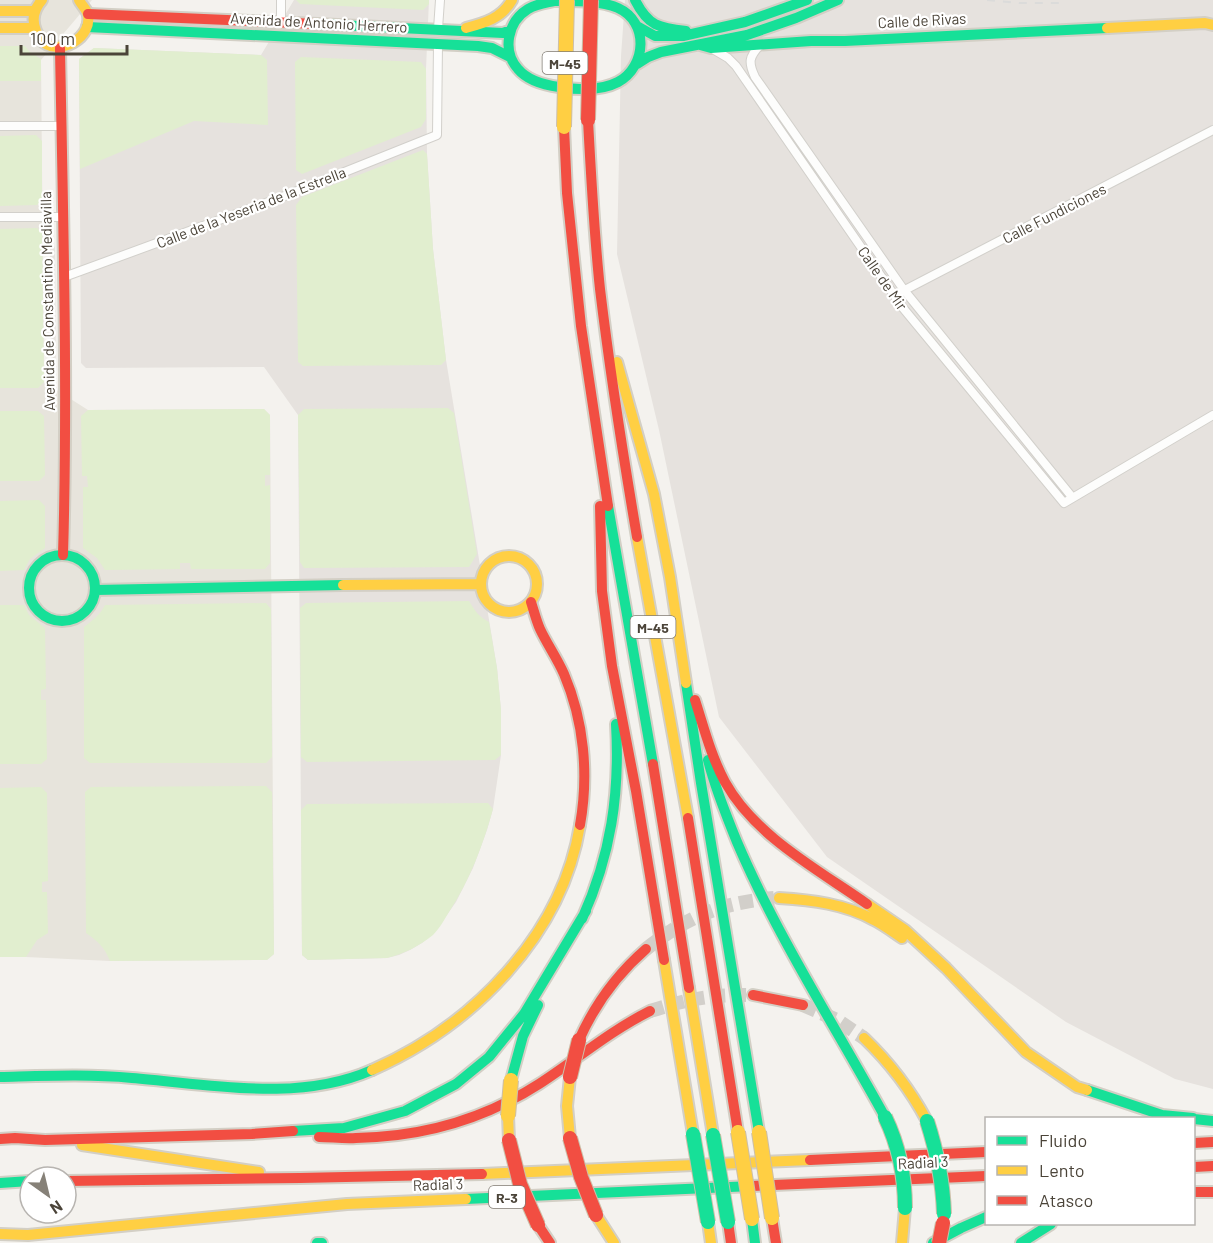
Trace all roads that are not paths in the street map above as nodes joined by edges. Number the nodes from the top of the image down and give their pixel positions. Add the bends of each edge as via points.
1 (281, 0) edge
2 (440, 0) edge
3 (513, 0) edge
4 (567, 0) edge
5 (591, 0) edge
6 (628, 0) edge
7 (635, 0) edge
8 (807, 0) edge
9 (838, 0) edge
10 (38, 6) edge
11 (525, 6) edge
12 (84, 9) edge
13 (0, 11) edge
14 (633, 21) junction
15 (280, 22) junction
16 (1213, 25) edge
17 (0, 28) edge
18 (34, 28) junction
19 (438, 29) junction
20 (455, 30) junction
21 (511, 30) junction
22 (704, 42) junction
23 (438, 44) junction
24 (760, 45) junction
25 (60, 48) junction
26 (510, 57) junction
27 (637, 64) junction
28 (0, 126) edge
29 (61, 126) junction
30 (1213, 130) edge
31 (0, 217) edge
32 (62, 217) junction
33 (64, 278) junction
34 (904, 290) junction
35 (894, 296) junction
36 (608, 344) junction
37 (1213, 416) edge
38 (602, 474) junction
39 (1072, 497) junction
40 (63, 555) junction
41 (481, 584) junction
42 (96, 590) junction
43 (531, 602) junction
44 (519, 610) junction
45 (676, 615) junction
46 (539, 627) junction
47 (612, 666) junction
48 (695, 700) junction
49 (779, 898) tunnel mouth
50 (586, 911) junction
51 (646, 949) tunnel mouth
52 (946, 968) junction
53 (753, 995) tunnel mouth
54 (803, 1005) tunnel mouth
55 (650, 1011) tunnel mouth
56 (864, 1038) tunnel mouth
57 (0, 1077) edge
58 (1178, 1117) edge
59 (1195, 1119) edge
60 (1213, 1121) edge
61 (252, 1134) junction
62 (0, 1139) edge
63 (45, 1140) junction
64 (1213, 1142) edge
65 (1195, 1143) edge
66 (985, 1152) edge
67 (1213, 1166) edge
68 (1195, 1167) edge
69 (985, 1176) edge
70 (300, 1178) junction
71 (78, 1181) edge
72 (18, 1182) edge
73 (0, 1183) edge
74 (1195, 1192) edge
75 (1213, 1192) edge
76 (985, 1218) edge
77 (1049, 1225) edge
78 (0, 1234) edge
79 (317, 1243) edge
80 (322, 1243) edge
81 (550, 1243) edge
82 (614, 1243) edge
83 (711, 1243) edge
84 (731, 1243) edge
85 (755, 1243) edge
86 (777, 1243) edge
87 (902, 1243) edge
88 (933, 1243) edge
89 (939, 1243) edge
90 (1021, 1243) edge

1 - 15 street
2 - 19 street
3 - 20 main road via 502,15
4 - 38 main road, M-45, bridge via 566,182 583,347
5 - 36 main road, M-45, bridge via 590,180
6 - 14 main road
7 - 22 main road via 645,17 662,28
8 - 22 main road via 745,22
9 - 22 main road via 747,35
10 - 13 main road
10 - 18 main road
11 - 14 main road via 554,1 607,4 621,9
11 - 21 main road
12 - 15 main road, Avenida de Antonio Herrero
12 - 23 main road, Avenida de Antonio Herrero
12 - 25 main road via 84,35
14 - 22 main road via 655,36
14 - 27 main road via 642,43
15 - 19 main road, Avenida de Antonio Herrero
16 - 24 main road, Calle de Rivas
17 - 18 main road
18 - 25 main road via 44,42
19 - 20 main road, Avenida de Antonio Herrero
20 - 21 main road, Avenida de Antonio Herrero
21 - 26 main road
22 - 24 main road, Calle de Rivas
22 - 27 main road, Calle de Rivas via 661,52
22 - 35 street, Calle de Mir via 736,66
23 - 26 main road, Avenida de Antonio Herrero via 492,48
23 - 33 street, Calle de la Yeseria de la Estrella via 437,135
24 - 34 street, Calle de Mir via 750,61 755,78
25 - 29 main road, Avenida de Constantino Mediavilla
26 - 27 main road via 523,75 554,87 614,84
28 - 29 street
29 - 32 main road, Avenida de Constantino Mediavilla
30 - 34 street, Calle Fundiciones
31 - 32 street
32 - 33 main road, Avenida de Constantino Mediavilla
33 - 40 main road, Avenida de Constantino Mediavilla
34 - 35 street, Calle Fundiciones
34 - 39 street, Calle de Mir
35 - 39 street, Calle de Mir via 1064,503
36 - 45 main road via 615,356 654,494
36 - 85 main road, M-45, bridge via 615,407 681,781
37 - 39 street
38 - 47 main road via 602,591
38 - 84 main road, M-45, bridge
40 - 42 main road via 83,562 95,580
40 - 42 main road via 42,561 30,578 31,600 36,609 54,621 74,619 89,608
41 - 42 main road
41 - 43 main road via 493,561 508,556 522,559 532,568 537,581
41 - 44 main road via 490,605 504,612
43 - 44 main road
43 - 46 main road
44 - 46 main road
45 - 48 main road
45 - 86 main road, bridge
46 - 57 main road via 564,676 581,739 584,806 573,859 537,936 511,968 456,1020 401,1057 333,1083 257,1089 122,1078
47 - 50 main road via 617,732 612,826
47 - 83 main road, bridge
48 - 52 main road via 718,767 748,815 768,835 905,930
48 - 87 main road, bridge via 712,778 739,848 801,971 871,1089 896,1143 905,1190
49 - 52 main road via 835,905 867,916
50 - 61 main road via 524,1014 489,1057 456,1084 405,1111 344,1128
50 - 81 main road, bridge via 523,1036 511,1080 509,1140 519,1184
51 - 82 main road, bridge via 628,963 588,1018 570,1077 567,1106 575,1163 596,1215
52 - 58 main road via 1026,1052 1077,1087
53 - 54 main road
55 - 61 main road via 629,1020 500,1107 463,1120 391,1136
56 - 89 main road, bridge via 906,1083 927,1121 944,1191
59 - 60 main road
61 - 63 main road
62 - 63 main road
63 - 70 main road
64 - 65 main road
66 - 70 main road, Radial 3 / R-3
67 - 68 main road
69 - 78 main road, Radial 3 / R-3 via 347,1204 28,1235
70 - 71 main road, Radial 3 / R-3
72 - 73 main road
74 - 75 main road
76 - 88 main road
77 - 90 main road
79 - 80 main road

